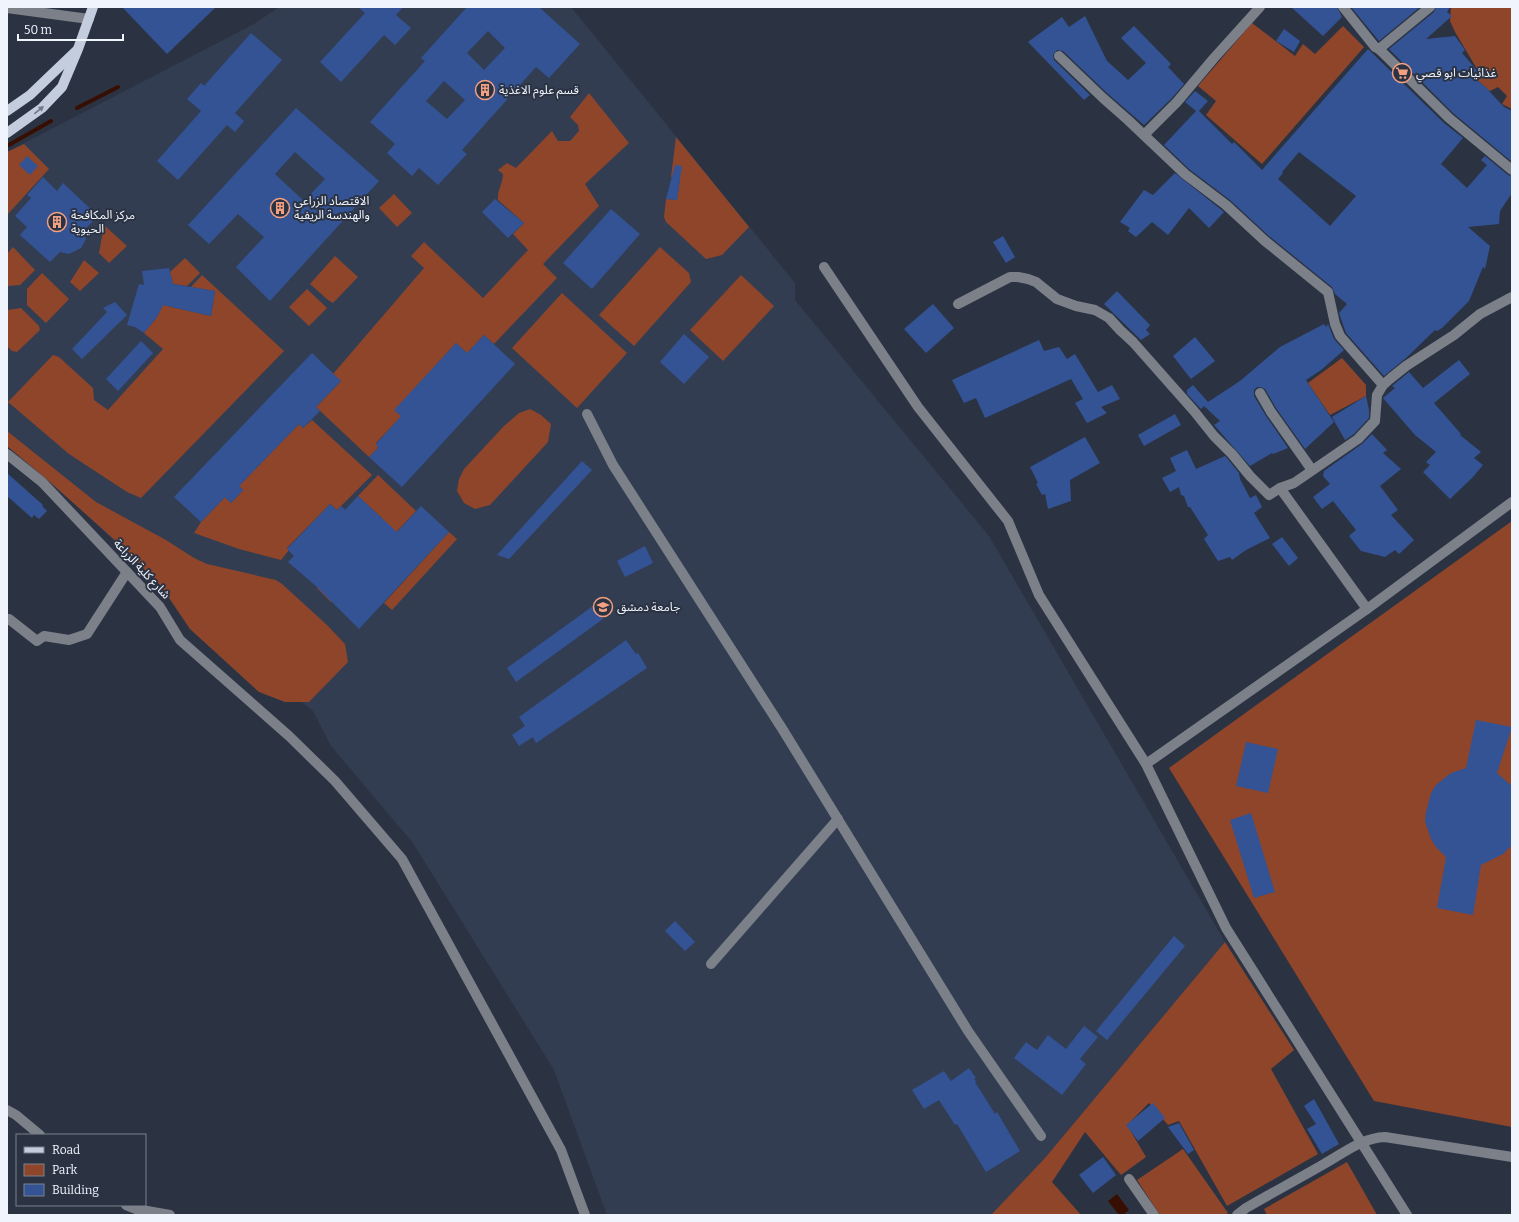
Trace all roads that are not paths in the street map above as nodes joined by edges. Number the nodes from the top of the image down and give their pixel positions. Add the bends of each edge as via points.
1 (93, 7) edge
2 (1260, 7) edge
3 (1343, 7) edge
4 (1430, 7) edge
5 (7, 8) edge
6 (89, 19) junction
7 (78, 49) junction
8 (1379, 49) junction
9 (1059, 56) dead end
10 (7, 111) edge
11 (7, 133) edge
12 (1144, 135) junction
13 (1512, 170) edge
14 (824, 267) dead end
15 (1512, 297) edge
16 (958, 304) dead end
17 (1383, 385) junction
18 (1260, 393) dead end
19 (587, 414) dead end
20 (7, 454) edge
21 (1312, 470) junction
22 (1280, 488) junction
23 (1512, 502) edge
24 (127, 572) junction
25 (1367, 609) junction
26 (10, 618) dead end
27 (1146, 764) junction
28 (838, 819) junction
29 (711, 964) dead end
30 (7, 1110) edge
31 (39, 1134) edge
32 (1041, 1136) dead end
33 (1361, 1142) junction
34 (1512, 1157) edge
35 (1128, 1180) dead end
36 (128, 1206) edge
37 (170, 1215) edge
38 (585, 1215) edge
39 (1154, 1215) edge
40 (1237, 1215) edge
41 (1407, 1215) edge

1 - 6 main road
2 - 12 street via 1177,102
3 - 8 street
4 - 8 street
5 - 6 street
6 - 7 main road
7 - 10 main road via 30,94
11 -> 7 main road via 42,108 62,87
8 - 13 street via 1449,118
9 - 12 street
12 - 17 street via 1185,174 1226,205 1265,241 1328,292 1340,336
14 - 27 street via 918,407 1008,522 1039,595
15 - 17 street via 1480,314
16 - 22 street via 1010,277 1018,277 1036,282 1057,299 1095,310 1109,318 1133,342 1269,495
17 - 21 street via 1377,395 1375,421 1358,439
18 - 21 street
19 - 28 street via 613,465
20 - 24 street, شارع كلية الزراعة via 42,482
21 - 22 street via 1294,483
22 - 25 street
23 - 25 street
24 - 26 street via 87,634 69,640 44,636 37,641
24 - 38 street, شارع كلية الزراعة via 160,607 180,640 289,736 335,781 402,859 561,1150
25 - 27 street
27 - 33 street via 1226,928
28 - 29 street
28 - 32 street via 968,1031
30 - 31 street
33 - 34 street via 1375,1137 1385,1137
33 - 40 street
33 - 41 street
35 - 39 street
36 - 37 street

